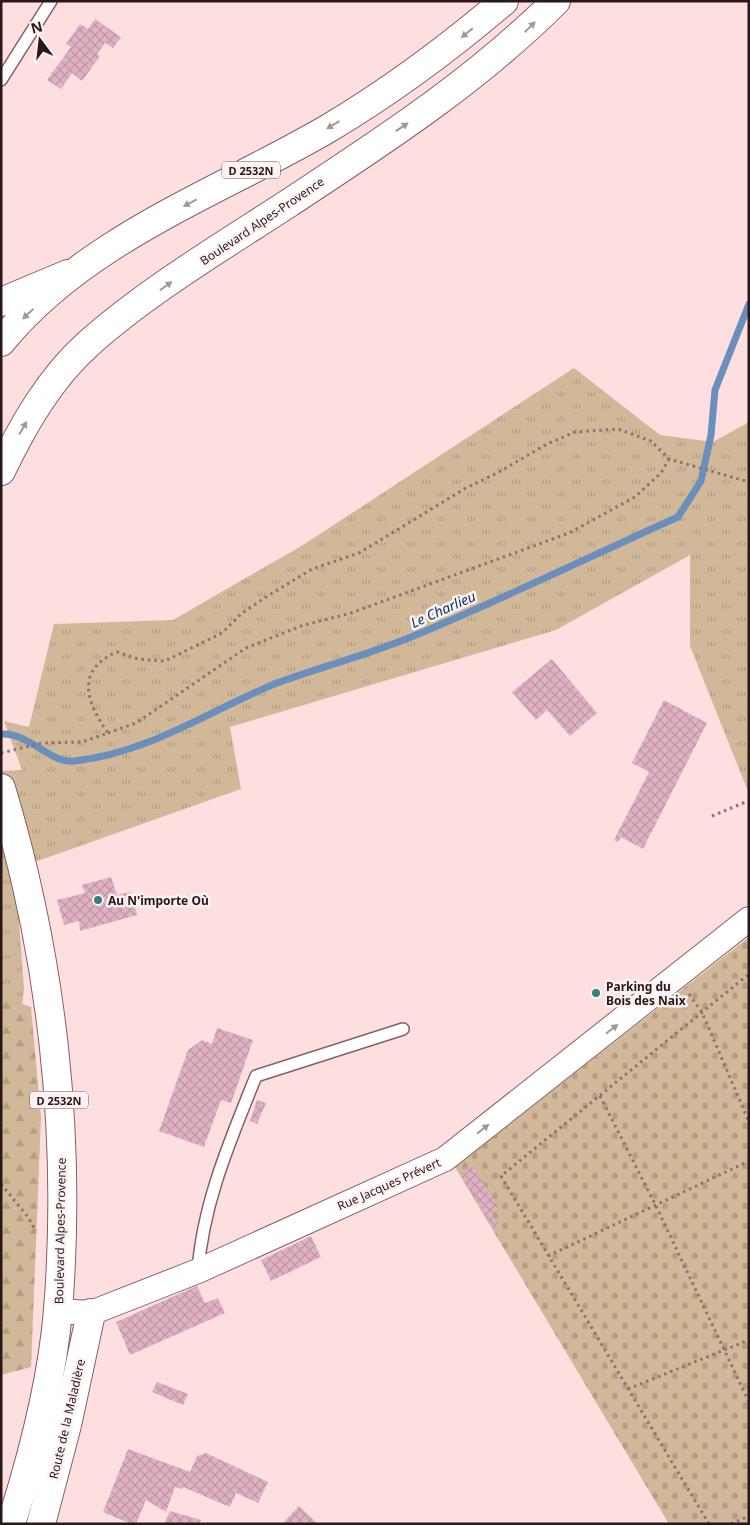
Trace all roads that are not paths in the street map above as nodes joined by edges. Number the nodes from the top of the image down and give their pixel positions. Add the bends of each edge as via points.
1 (51, 1) edge
2 (504, 1) edge
3 (556, 1) edge
4 (1, 80) edge
5 (76, 271) junction
6 (1, 302) edge
7 (1, 342) edge
8 (1, 471) edge
9 (1, 788) edge
10 (749, 919) edge
11 (403, 1029) dead end
12 (198, 1270) junction
13 (58, 1310) junction
14 (91, 1313) junction
15 (11, 1524) edge
16 (41, 1524) edge

1 - 4 lane
2 -> 5 main road, D 2532N via 455,43 393,88 345,118 138,230
8 -> 3 main road, Boulevard Alpes-Provence via 34,409 87,345 218,249 452,93 518,39
5 - 6 main road
5 -> 7 main road, D 2532N
9 - 13 main road, Boulevard Alpes-Provence / D 2532N via 30,891 55,1054 63,1180
12 -> 10 street, Rue Jacques Prévert via 445,1159
11 - 12 lane via 256,1076 222,1161 200,1237
12 - 14 street, Rue Jacques Prévert
13 - 14 street, Rue Jacques Prévert
13 - 15 main road, Boulevard Alpes-Provence / D 2532N via 50,1371 32,1457
14 - 16 main road, Route de la Maladière

